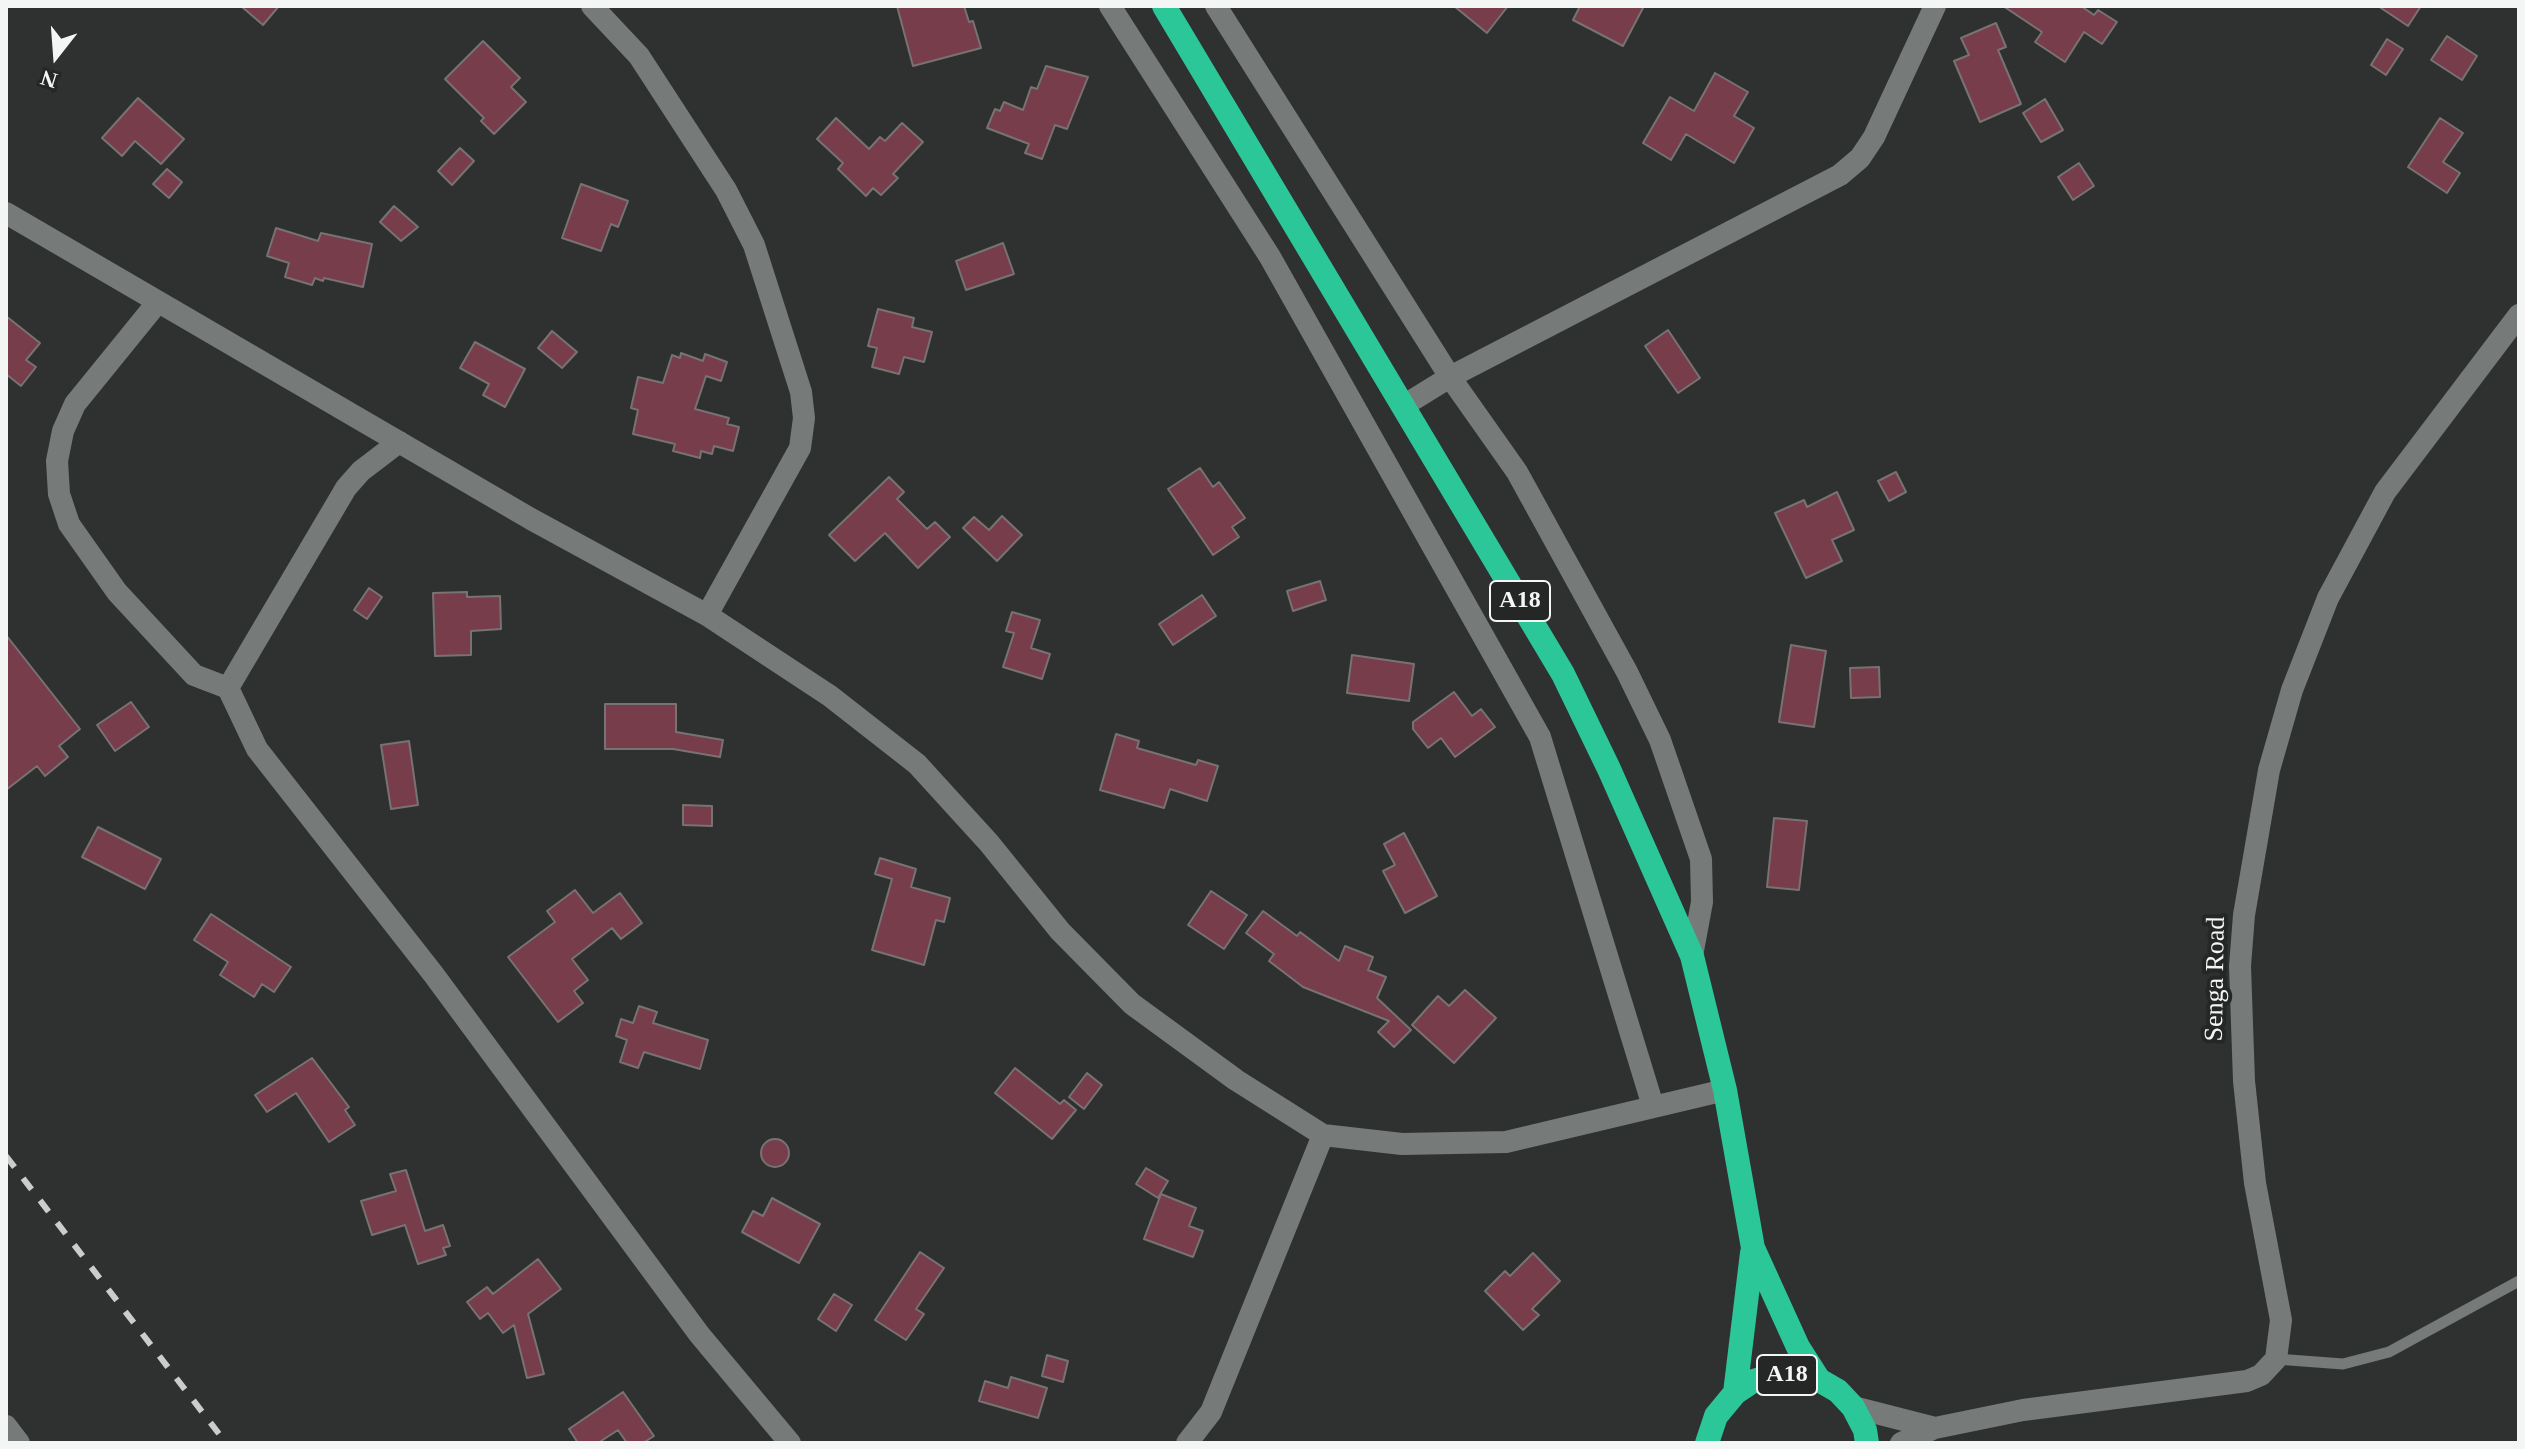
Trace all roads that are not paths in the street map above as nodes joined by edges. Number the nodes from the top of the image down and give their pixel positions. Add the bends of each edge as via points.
1 (592, 6) edge
2 (1110, 6) edge
3 (1164, 6) edge
4 (1216, 6) edge
5 (1935, 6) edge
6 (6, 213) edge
7 (157, 303) junction
8 (2519, 315) edge
9 (1450, 377) junction
10 (1403, 406) junction
11 (399, 442) junction
12 (707, 615) junction
13 (228, 688) junction
14 (1692, 956) junction
15 (1725, 1090) junction
16 (1653, 1106) junction
17 (1323, 1135) junction
18 (1753, 1248) junction
19 (2519, 1281) edge
20 (2276, 1359) junction
21 (1819, 1380) junction
22 (1735, 1393) junction
23 (1853, 1407) junction
24 (6, 1426) edge
25 (1935, 1428) junction
26 (19, 1443) edge
27 (790, 1443) edge
28 (1187, 1443) edge
29 (1707, 1443) edge
30 (1867, 1443) edge
31 (1901, 1443) edge

1 - 12 street via 639,56 726,190 754,245 801,392 800,448
2 - 16 street via 1270,257 1540,737
3 - 10 highway, A18
4 - 9 street
5 - 9 street via 1874,137 1840,175
6 - 7 street
7 - 11 street
7 - 13 street via 75,404 57,461 59,494 69,524 117,592 194,675
8 - 20 street, Senga Road via 2385,492 2328,598 2292,690 2269,770 2240,966 2255,1183 2281,1320
9 - 10 street
9 - 14 street via 1544,516 1660,740 1701,859 1702,902
10 - 14 highway, A18 via 1563,674
11 - 12 street
11 - 13 street via 346,488
12 - 17 street via 830,696 917,764 1060,931 1132,1004
13 - 27 street via 257,749 434,975 699,1334
14 - 15 highway, A18
15 - 16 street
15 - 18 highway, A18
16 - 17 street via 1506,1142 1402,1144
17 - 28 street via 1211,1412
18 - 21 highway, A18 via 1798,1347
18 - 22 highway, A18
19 - 20 lane via 2389,1352 2343,1364
20 - 25 street via 2247,1381 2023,1410
21 - 22 highway, A18 via 1775,1375
21 - 23 highway, A18
22 - 29 highway, A18 via 1716,1416
23 - 25 street
23 - 30 highway, A18
24 - 26 street
25 - 31 street

